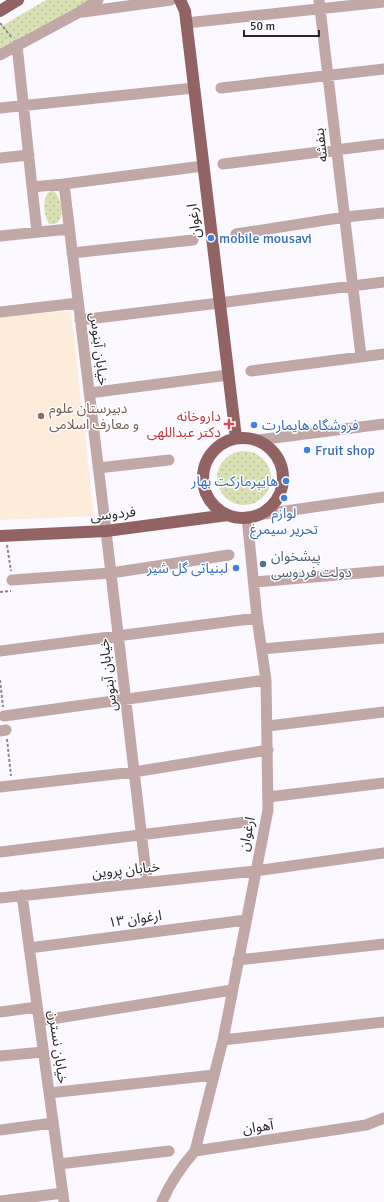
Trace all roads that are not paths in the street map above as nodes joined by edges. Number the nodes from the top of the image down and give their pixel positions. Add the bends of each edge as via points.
1 (18, 0) edge
2 (98, 0) edge
3 (171, 0) edge
4 (384, 2) edge
5 (320, 5) edge
6 (184, 8) edge
7 (0, 11) edge
8 (78, 13) junction
9 (17, 45) junction
10 (0, 56) edge
11 (384, 69) edge
12 (328, 76) junction
13 (194, 88) junction
14 (221, 88) dead end
15 (24, 105) junction
16 (0, 108) edge
17 (384, 144) edge
18 (337, 149) junction
19 (29, 155) junction
20 (0, 158) edge
21 (223, 164) dead end
22 (203, 166) junction
23 (64, 184) junction
24 (32, 188) junction
25 (384, 213) edge
26 (345, 218) junction
27 (69, 229) junction
28 (37, 232) junction
29 (236, 234) dead end
30 (0, 236) edge
31 (193, 240) dead end
32 (72, 253) junction
33 (384, 282) edge
34 (353, 286) junction
35 (78, 303) junction
36 (219, 303) junction
37 (0, 312) edge
38 (80, 320) junction
39 (384, 354) edge
40 (361, 356) junction
41 (251, 371) dead end
42 (228, 375) junction
43 (89, 393) junction
44 (384, 424) edge
45 (236, 438) junction
46 (258, 440) junction
47 (169, 460) dead end
48 (98, 468) junction
49 (384, 497) edge
50 (228, 514) junction
51 (252, 516) junction
52 (106, 532) junction
53 (3, 536) edge
54 (229, 555) dead end
55 (384, 570) edge
56 (111, 573) junction
57 (12, 580) road end
58 (255, 582) junction
59 (257, 618) junction
60 (118, 636) junction
61 (384, 638) edge
62 (262, 649) junction
63 (0, 651) edge
64 (266, 680) junction
65 (126, 700) junction
66 (384, 712) edge
67 (4, 716) dead end
68 (268, 726) junction
69 (268, 750) junction
70 (134, 772) junction
71 (384, 782) edge
72 (0, 787) edge
73 (268, 797) junction
74 (246, 822) dead end
75 (142, 834) junction
76 (0, 852) edge
77 (384, 853) edge
78 (255, 871) junction
79 (147, 882) junction
80 (22, 895) junction
81 (0, 898) edge
82 (246, 920) junction
83 (384, 944) edge
84 (29, 948) junction
85 (238, 960) junction
86 (232, 990) junction
87 (37, 1007) junction
88 (0, 1012) edge
89 (39, 1021) junction
90 (384, 1022) edge
91 (223, 1040) junction
92 (44, 1052) junction
93 (0, 1056) edge
94 (214, 1075) junction
95 (49, 1093) junction
96 (384, 1118) edge
97 (53, 1123) junction
98 (0, 1130) edge
99 (169, 1152) dead end
100 (195, 1152) junction
101 (59, 1164) junction
102 (64, 1197) edge
103 (33, 1200) edge
104 (0, 1202) edge
105 (162, 1202) edge

1 - 7 main road
2 - 8 street
3 - 8 street
4 - 5 street
5 - 6 street
5 - 12 street, بنفشه
6 - 13 main road, ارغوان
8 - 9 street
9 - 10 street
9 - 15 street
11 - 12 street
12 - 14 street
12 - 18 street, بنفشه
13 - 15 street
13 - 22 main road, ارغوان
15 - 16 street
15 - 19 street
17 - 18 street
18 - 21 street
18 - 26 street, بنفشه
19 - 20 street
19 - 24 street
22 - 23 street
22 - 36 main road, ارغوان
23 - 24 street
23 - 27 street, خیابان آبنوس
24 - 28 street
25 - 26 street
26 - 29 street
26 - 34 street, بنفشه
27 - 28 street
27 - 32 street, خیابان آبنوس
28 - 30 street
31 - 32 street
32 - 35 street, خیابان آبنوس
33 - 34 street
34 - 36 street
34 - 40 street, بنفشه
35 - 37 street
35 - 38 street, خیابان آبنوس
36 - 38 street
36 - 42 main road, ارغوان
38 - 43 street, خیابان آبنوس
39 - 40 street
40 - 41 street
42 - 43 street
42 - 45 main road, ارغوان
43 - 48 street, خیابان آبنوس
44 - 46 street
45 - 46 main road
45 - 50 main road via 220,446 209,458 205,468 204,480 211,501 218,509
46 - 51 main road via 269,446 277,455 284,478 282,490 276,501 268,509
47 - 48 street
48 - 52 street, خیابان آبنوس
49 - 51 street
50 - 51 main road via 238,517
50 - 52 main road, فردوسی
51 - 58 street, ارغوان
52 - 53 main road, فردوسی
52 - 56 street, خیابان آبنوس
54 - 56 street
55 - 58 street
56 - 57 street
56 - 60 street, خیابان آبنوس
58 - 59 street, ارغوان
59 - 60 street
59 - 62 street, ارغوان
60 - 63 street
60 - 65 street, خیابان آبنوس
61 - 62 street
62 - 64 street, ارغوان
64 - 65 street
64 - 68 street, ارغوان
65 - 67 street
65 - 70 street, خیابان آبنوس
66 - 68 street
68 - 69 street, ارغوان
69 - 70 street
69 - 73 street, ارغوان
70 - 72 street
70 - 75 street, خیابان آبنوس
71 - 73 street
73 - 78 street, ارغوان via 268,810
74 - 75 street
75 - 76 street
75 - 79 street, خیابان آبنوس
77 - 78 street, خیابان پروین
78 - 79 street, خیابان پروین
78 - 82 street, ارغوان
79 - 80 street, خیابان پروین
80 - 81 street, خیابان پروین
80 - 84 street, خیابان نسترن
82 - 84 street, ارغوان ۱۳
82 - 85 street, ارغوان
83 - 85 street
84 - 87 street, خیابان نسترن
85 - 86 street, ارغوان
86 - 89 street
86 - 91 street, ارغوان
87 - 88 street
87 - 89 street, خیابان نسترن
89 - 92 street, خیابان نسترن
90 - 91 street
91 - 94 street, ارغوان
92 - 93 street
92 - 95 street, خیابان نسترن
94 - 95 street
94 - 100 street, ارغوان
95 - 97 street, خیابان نسترن
96 - 100 street, آهوان via 366,1125
97 - 98 street
97 - 101 street, خیابان نسترن
99 - 101 street
100 - 105 street via 180,1168
101 - 102 street, خیابان نسترن
102 - 103 street
103 - 104 street

